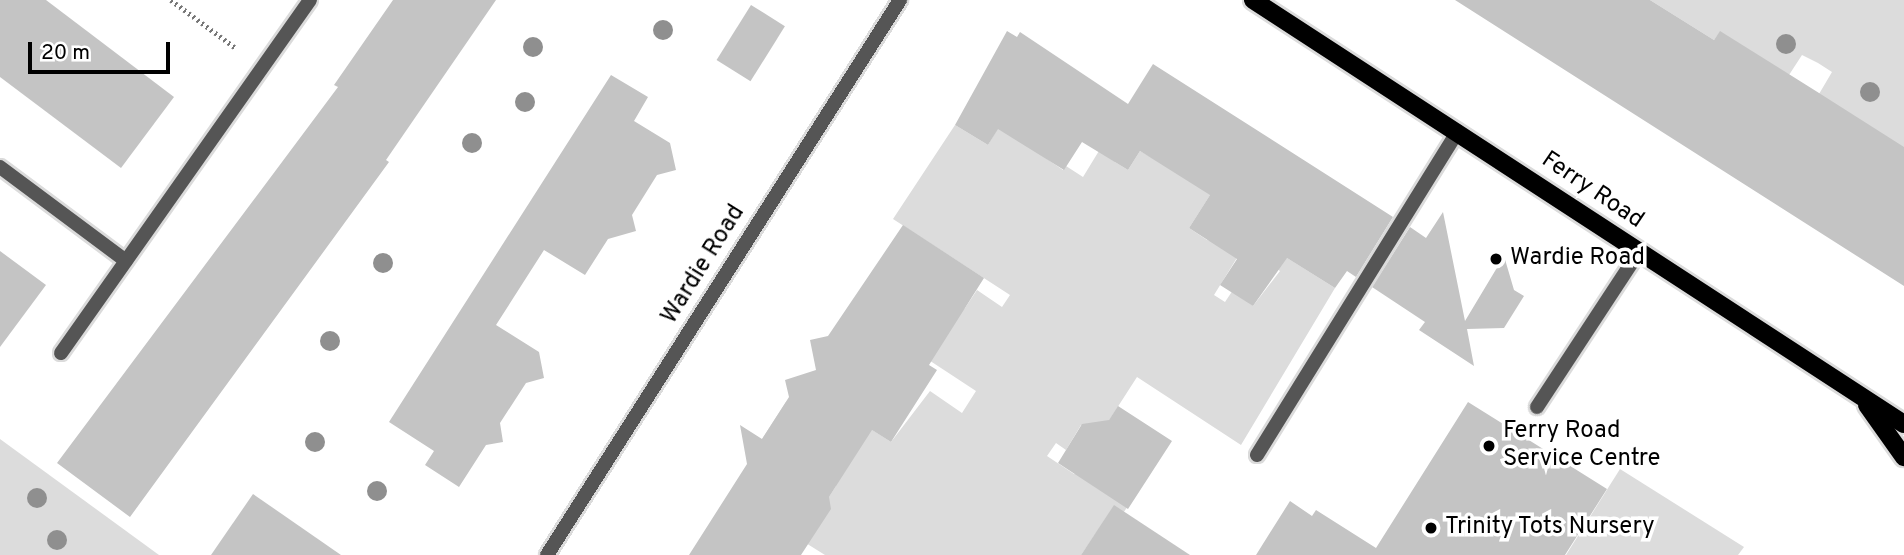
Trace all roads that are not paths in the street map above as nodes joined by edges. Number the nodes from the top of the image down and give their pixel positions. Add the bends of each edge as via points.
1 (310, 0) edge
2 (900, 0) edge
3 (1253, 0) edge
4 (1458, 131) junction
5 (0, 167) edge
6 (1639, 251) junction
7 (126, 261) junction
8 (61, 353) dead end
9 (1861, 397) junction
10 (1537, 407) dead end
11 (1904, 424) edge
12 (1257, 455) dead end
13 (1904, 457) edge
14 (547, 555) edge

1 - 7 street
2 - 14 street, Wardie Road
3 - 4 main road, Ferry Road
4 - 6 main road, Ferry Road
4 - 12 street
5 - 7 street
6 - 9 main road, Ferry Road
6 - 10 street
7 - 8 street
9 - 11 main road, Ferry Road
9 - 13 main road

